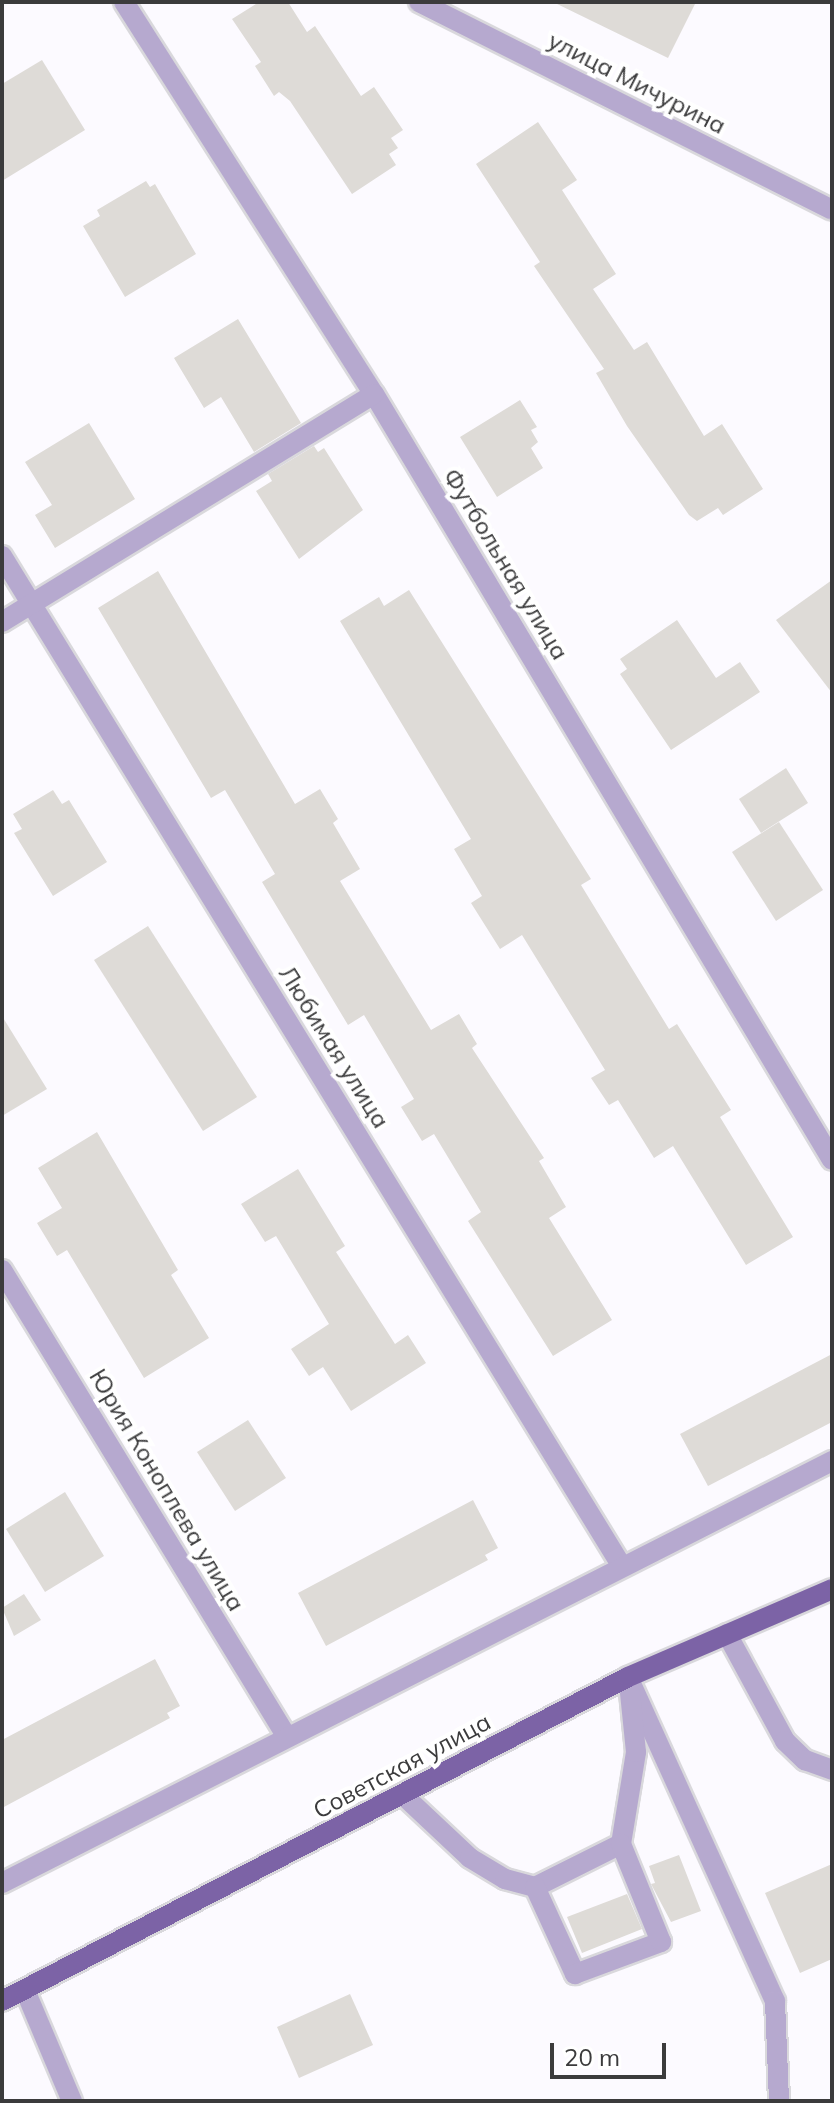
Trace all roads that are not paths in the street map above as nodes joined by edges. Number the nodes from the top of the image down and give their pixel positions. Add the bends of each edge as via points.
1 (124, 2) edge
2 (419, 2) edge
3 (832, 210) edge
4 (374, 394) junction
5 (2, 556) edge
6 (31, 604) junction
7 (2, 622) edge
8 (832, 1160) edge
9 (2, 1270) edge
10 (832, 1461) edge
11 (621, 1565) junction
12 (832, 1589) edge
13 (727, 1634) junction
14 (628, 1677) junction
15 (287, 1737) junction
16 (832, 1770) edge
17 (403, 1795) junction
18 (621, 1844) junction
19 (2, 1883) edge
20 (535, 1887) junction
21 (25, 1990) junction
22 (2, 2001) edge
23 (72, 2101) edge
24 (779, 2101) edge

1 - 4 street, Футбольная улица
2 - 3 street, улица Мичурина
4 - 6 street
4 - 8 street, Футбольная улица
5 - 6 street, Любимая улица
6 - 7 street
6 - 11 street, Любимая улица
9 - 15 street, Юрия Коноплева улица
10 - 11 street
11 - 15 street
12 - 13 main road, Советская улица
13 - 14 main road, Советская улица
13 - 16 street via 785,1741 805,1760
14 - 17 main road, Советская улица
14 - 18 street via 636,1752
14 - 24 street via 775,2001
15 - 19 street
17 - 20 street via 470,1858 505,1879
17 - 21 main road, Советская улица
18 - 20 street
18 - 20 street via 661,1942 575,1974
21 - 22 main road, Советская улица
21 - 23 street

